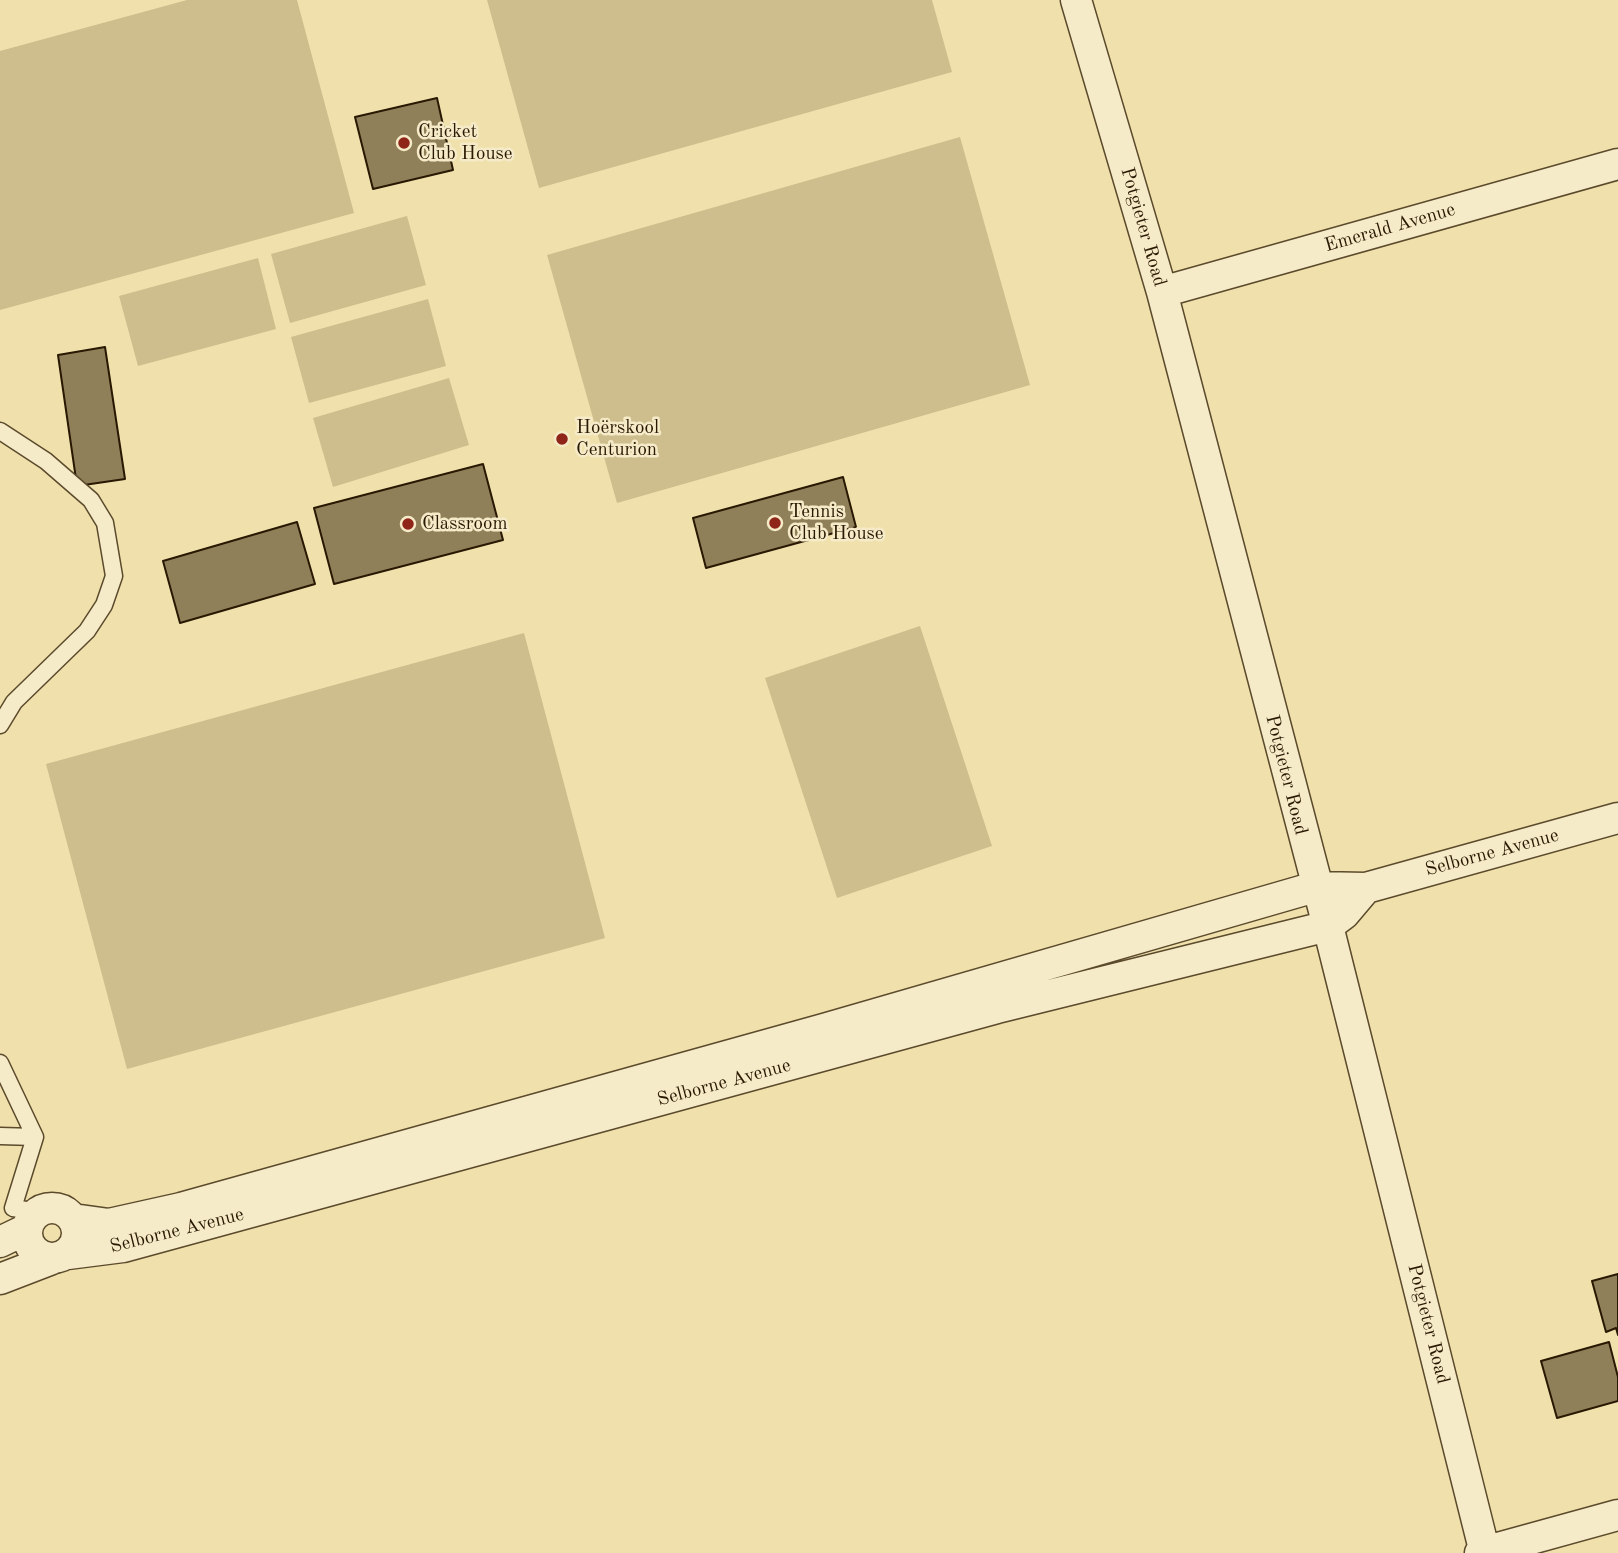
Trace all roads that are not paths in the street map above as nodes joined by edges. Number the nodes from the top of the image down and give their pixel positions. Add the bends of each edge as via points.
1 (1076, 0) edge
2 (1618, 164) edge
3 (1162, 292) junction
4 (0, 430) edge
5 (0, 725) edge
6 (1618, 818) edge
7 (1315, 887) junction
8 (1366, 888) junction
9 (1328, 926) junction
10 (994, 995) junction
11 (0, 1063) edge
12 (580, 1110) junction
13 (0, 1136) edge
14 (35, 1137) junction
15 (73, 1219) junction
16 (33, 1220) junction
17 (0, 1242) edge
18 (60, 1256) junction
19 (0, 1279) edge
20 (1618, 1515) edge
21 (1484, 1553) edge

1 - 3 street, Potgieter Road
2 - 3 street, Emerald Avenue
3 - 7 street, Potgieter Road
4 - 5 lane via 92,500 105,523 114,576 104,605 87,631 14,702
6 - 8 street, Selborne Avenue
7 - 8 street, Selborne Avenue
7 - 9 street, Potgieter Road
7 - 10 street, Selborne Avenue
8 - 9 street, Selborne Avenue
9 - 10 street, Selborne Avenue
9 - 21 street, Potgieter Road
10 - 12 street, Selborne Avenue
11 - 14 lane
12 - 15 street, Selborne Avenue via 109,1224
12 - 18 street, Selborne Avenue via 122,1247
13 - 14 lane
14 - 16 lane via 13,1208
15 - 16 street via 64,1210 51,1208
15 - 18 street via 75,1243
16 - 17 street
16 - 18 street via 29,1244 38,1255
18 - 19 street, Selborne Avenue
20 - 21 street

